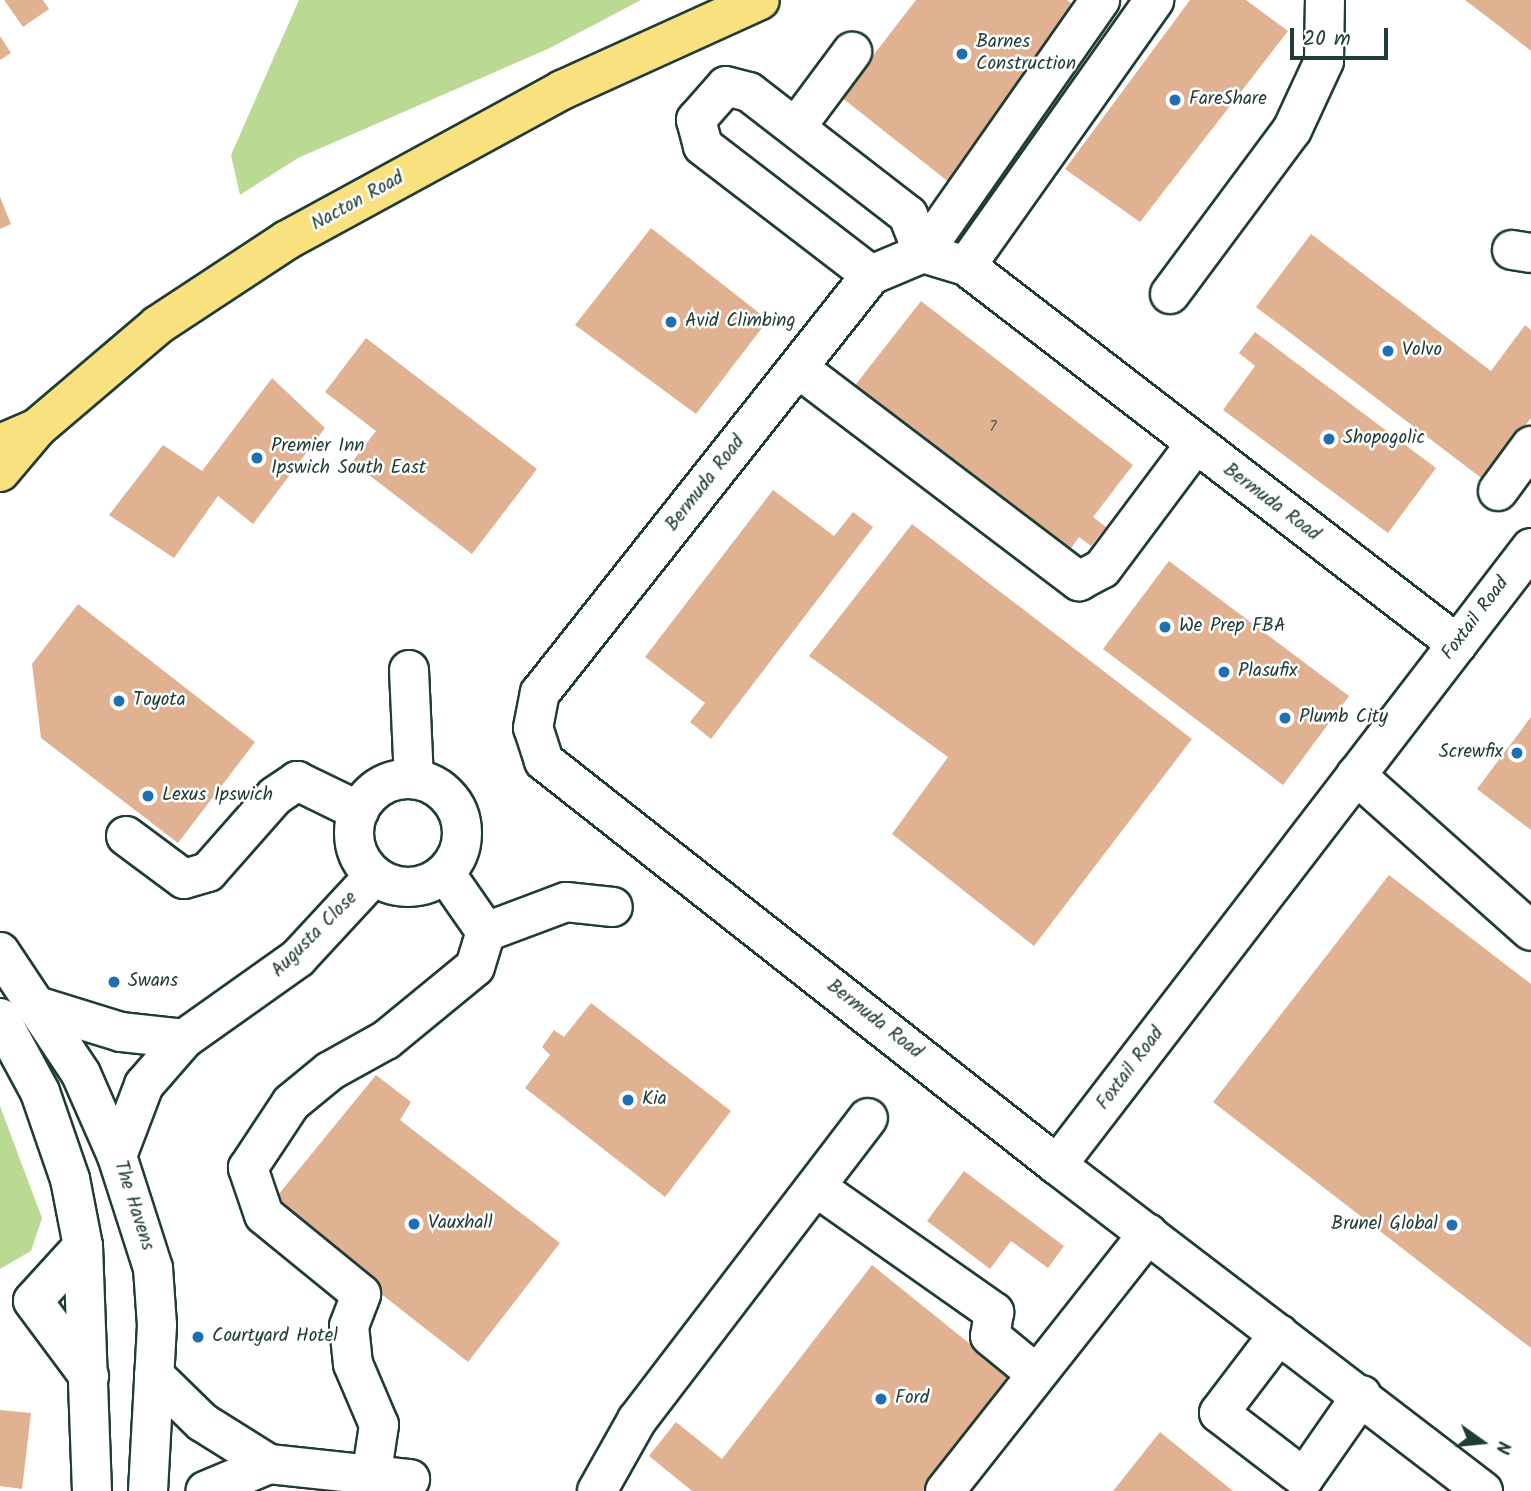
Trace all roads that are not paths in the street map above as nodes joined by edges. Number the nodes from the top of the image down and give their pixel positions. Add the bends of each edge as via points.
1 (761, 0) edge
2 (1100, 0) edge
3 (1154, 0) edge
4 (1325, 0) edge
5 (852, 52) dead end
6 (796, 127) junction
7 (923, 253) junction
8 (966, 266) junction
9 (871, 275) junction
10 (1170, 293) dead end
11 (798, 368) junction
12 (37, 428) junction
13 (0, 444) edge
14 (1194, 446) junction
15 (1531, 446) edge
16 (0, 472) edge
17 (1498, 491) dead end
18 (1531, 548) edge
19 (1457, 644) junction
20 (410, 670) dead end
21 (1356, 775) junction
22 (414, 779) junction
23 (359, 811) junction
24 (126, 836) dead end
25 (445, 873) junction
26 (374, 876) junction
27 (613, 907) dead end
28 (1531, 931) edge
29 (486, 932) junction
30 (0, 952) edge
31 (43, 1008) junction
32 (0, 1018) edge
33 (184, 1039) junction
34 (868, 1118) dead end
35 (117, 1156) junction
36 (1057, 1165) junction
37 (816, 1187) junction
38 (1148, 1234) junction
39 (83, 1246) junction
40 (17, 1302) edge
41 (1279, 1334) junction
42 (1034, 1372) junction
43 (154, 1375) junction
44 (89, 1376) junction
45 (1362, 1395) junction
46 (269, 1464) junction
47 (410, 1479) dead end
48 (369, 1484) edge
49 (92, 1491) edge
50 (148, 1491) edge
51 (205, 1491) edge
52 (597, 1491) edge
53 (945, 1491) edge
54 (1483, 1491) edge

1 - 12 main road, Nacton Road via 562,90 287,240 158,325
2 - 7 street
3 - 8 street
4 - 10 street via 1324,61 1292,130
5 - 6 street
6 - 7 street via 908,215
6 - 9 street via 734,84 702,107 695,131 703,146
7 - 8 street, Bermuda Road
7 - 9 street, Bermuda Road
8 - 14 street, Bermuda Road
9 - 11 street, Bermuda Road
11 - 14 street via 1079,581 1102,569
11 - 36 street, Bermuda Road via 540,693 534,727 544,761
12 - 13 main road
12 - 16 main road, Nacton Road
14 - 19 street, Bermuda Road
15 - 17 street
18 - 19 street, Foxtail Road
19 - 21 street, Foxtail Road
20 - 22 street
21 - 28 street
21 - 36 street, Foxtail Road
22 - 23 street via 382,786
22 - 25 street via 437,788 457,810 461,844
23 - 24 street via 297,780 275,796 208,872 184,879
23 - 26 street, Augusta Close via 356,846
25 - 26 street, Augusta Close via 403,888
25 - 29 street
26 - 33 street, Augusta Close via 298,958
27 - 29 street via 566,902
29 - 48 street via 475,967 386,1040 330,1071 291,1103 248,1168 264,1215 361,1294 349,1325 353,1364 379,1425
30 - 31 street, The Havens
31 - 33 street via 121,1032
31 - 35 street, The Havens
32 - 39 street via 40,1092 71,1179
33 - 35 street, Augusta Close via 144,1085
34 - 37 street
35 - 43 street, The Havens via 153,1268
36 - 38 street
37 - 42 street via 994,1312 990,1336
37 - 52 street via 637,1420
38 - 41 street
38 - 42 street
39 - 40 street
39 - 44 street
40 - 44 street
41 - 45 street
41 - 45 street via 1219,1413 1304,1478
42 - 53 street
43 - 46 street via 202,1422
43 - 50 street, The Havens
44 - 49 street
45 - 54 street
46 - 48 street
46 - 51 street
47 - 48 street

